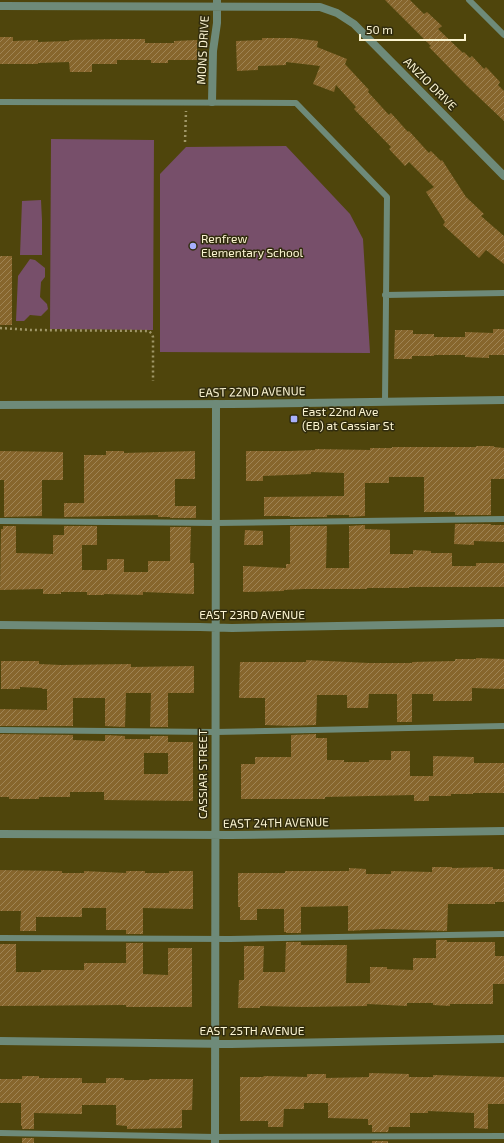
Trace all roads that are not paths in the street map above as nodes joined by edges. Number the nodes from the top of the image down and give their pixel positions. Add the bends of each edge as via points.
1 (469, 0) edge
2 (217, 3) edge
3 (0, 6) edge
4 (504, 35) edge
5 (0, 102) edge
6 (212, 102) junction
7 (504, 176) edge
8 (504, 293) edge
9 (385, 295) junction
10 (504, 400) edge
11 (385, 402) junction
12 (216, 404) junction
13 (0, 406) edge
14 (504, 519) edge
15 (0, 521) edge
16 (216, 523) junction
17 (504, 623) edge
18 (0, 626) edge
19 (216, 627) junction
20 (504, 726) edge
21 (0, 730) edge
22 (215, 732) junction
23 (504, 831) edge
24 (0, 834) edge
25 (215, 836) junction
26 (504, 934) edge
27 (0, 938) edge
28 (214, 938) junction
29 (504, 1039) edge
30 (0, 1041) edge
31 (215, 1043) junction
32 (0, 1133) edge
33 (503, 1136) edge
34 (215, 1140) edge
35 (502, 1143) edge

1 - 4 lane
2 - 3 street, ANZIO DRIVE
2 - 6 street, MONS DRIVE
2 - 7 street, ANZIO DRIVE via 320,7 337,13 354,24
5 - 6 lane
6 - 9 lane via 296,103 387,197
8 - 9 lane
9 - 11 lane
10 - 11 street, EAST 22ND AVENUE
11 - 12 street, EAST 22ND AVENUE
12 - 13 street, EAST 22ND AVENUE
12 - 16 street, CASSIAR STREET
14 - 16 lane
15 - 16 lane
16 - 19 street, CASSIAR STREET
17 - 19 street, EAST 23RD AVENUE
18 - 19 street, EAST 23RD AVENUE
19 - 22 street, CASSIAR STREET
20 - 22 lane
21 - 22 lane
22 - 25 street, CASSIAR STREET
23 - 25 street, EAST 24TH AVENUE
24 - 25 street, EAST 24TH AVENUE
25 - 28 street, CASSIAR STREET
26 - 28 lane
27 - 28 lane
28 - 31 street, CASSIAR STREET
29 - 31 street, EAST 25TH AVENUE
30 - 31 street, EAST 25TH AVENUE
31 - 34 street, CASSIAR STREET
32 - 34 lane
33 - 34 lane
33 - 35 lane

